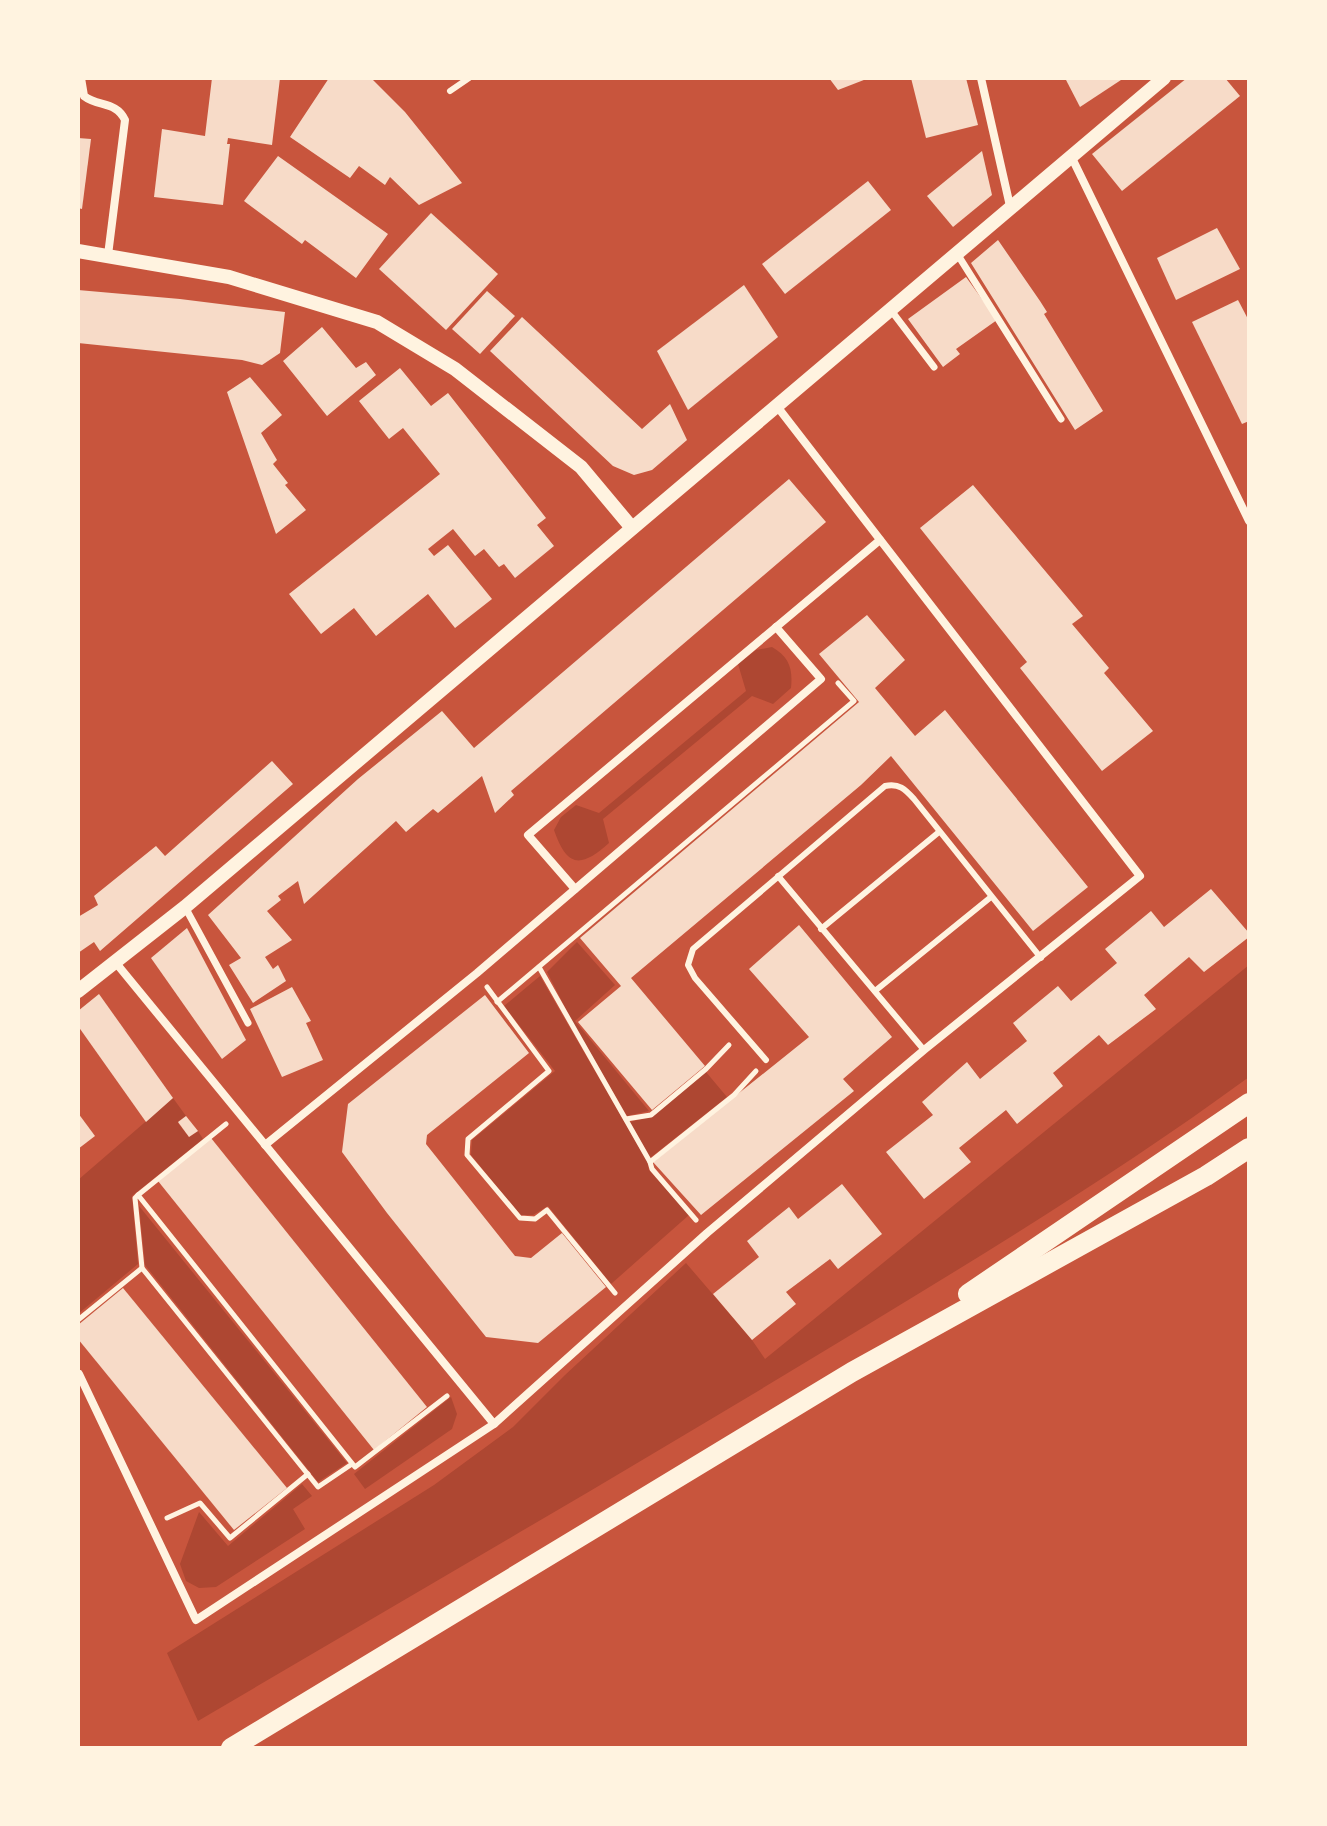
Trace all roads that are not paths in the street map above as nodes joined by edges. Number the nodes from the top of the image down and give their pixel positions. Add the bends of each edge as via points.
1 (81, 78) edge
2 (469, 78) edge
3 (981, 78) edge
4 (1164, 78) edge
5 (450, 91) dead end
6 (1071, 156) junction
7 (1010, 206) junction
8 (78, 251) edge
9 (956, 252) junction
10 (108, 255) junction
11 (890, 309) junction
12 (934, 367) dead end
13 (776, 405) junction
14 (1061, 419) dead end
15 (1249, 521) edge
16 (632, 528) junction
17 (880, 540) junction
18 (776, 627) junction
19 (939, 832) junction
20 (778, 876) junction
21 (575, 889) junction
22 (991, 897) junction
23 (185, 907) junction
24 (821, 929) junction
25 (1041, 958) junction
26 (116, 963) junction
27 (78, 991) edge
28 (875, 991) junction
29 (248, 1023) dead end
30 (924, 1050) junction
31 (766, 1060) road end
32 (1249, 1103) edge
33 (265, 1145) junction
34 (1249, 1148) edge
35 (852, 1372) junction
36 (79, 1374) edge
37 (494, 1424) junction
38 (231, 1748) edge

1 - 10 street via 87,99 116,107 125,120
2 - 5 lane
3 - 7 street
4 - 6 street
6 - 7 street
6 - 15 street
7 - 9 street
8 - 10 street
9 - 11 street
9 - 14 street
10 - 16 street via 229,277 377,322 455,369 581,467
11 - 12 street
11 - 13 street
13 - 16 street
13 - 17 street
16 - 23 street
17 - 18 street
17 - 25 street via 1140,876
18 - 21 street via 821,679
18 - 21 street via 528,835
19 - 20 lane via 903,788 885,786
19 - 22 lane
19 - 24 lane
20 - 24 lane
20 - 31 lane via 693,949 688,965
21 - 33 street
22 - 25 lane
22 - 28 lane
23 - 26 street
23 - 29 street
24 - 28 lane
25 - 30 street
26 - 27 street
26 - 33 street
28 - 30 lane
30 - 37 street via 707,1233
32 - 35 main road
33 - 37 street
34 - 35 main road
35 - 38 main road
36 - 37 street via 196,1620

